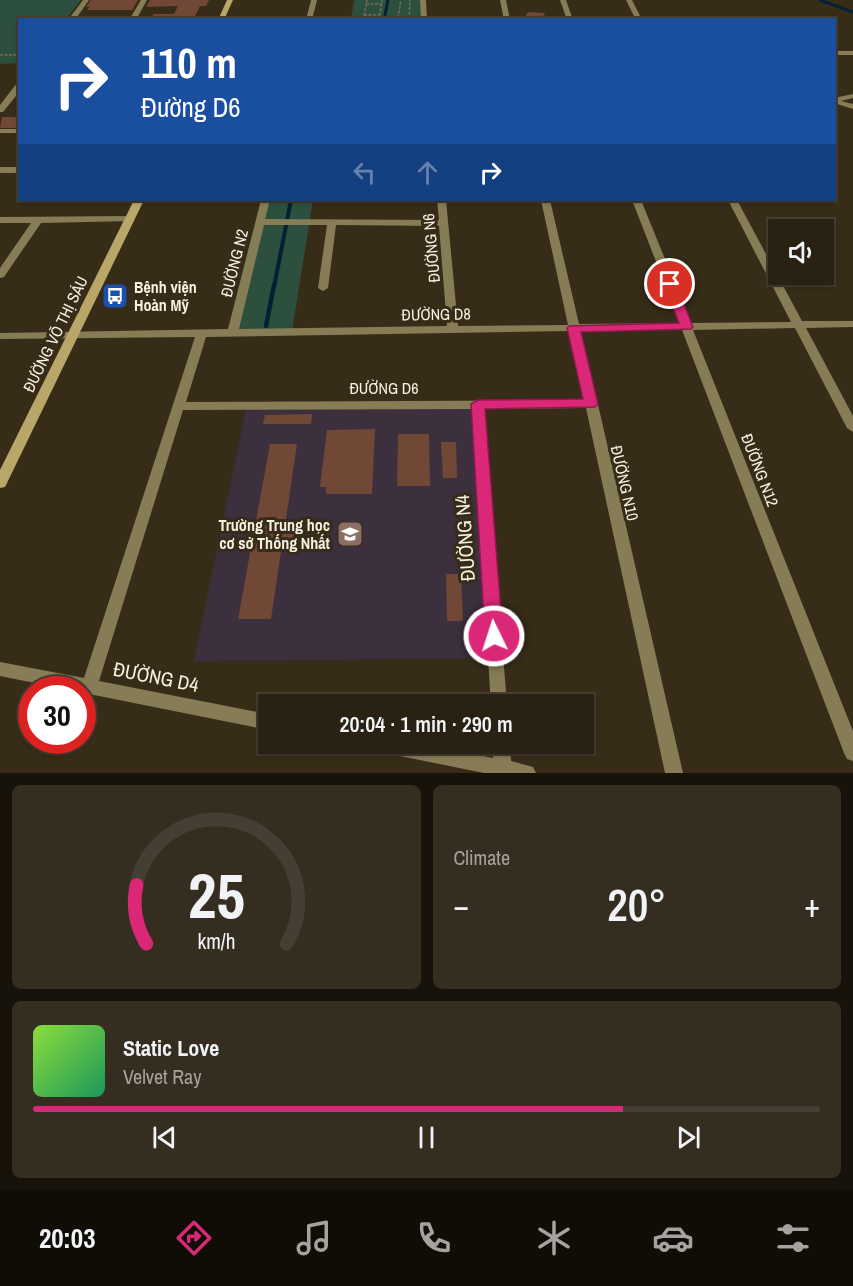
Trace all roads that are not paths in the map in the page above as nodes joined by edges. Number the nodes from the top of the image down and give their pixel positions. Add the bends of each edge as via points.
1 (86, 0) edge
2 (144, 0) edge
3 (230, 0) edge
4 (314, 0) edge
5 (423, 0) edge
6 (502, 0) edge
7 (563, 0) edge
8 (629, 0) edge
9 (72, 18) edge
10 (133, 18) edge
11 (222, 18) edge
12 (310, 18) edge
13 (421, 18) edge
14 (506, 18) edge
15 (569, 18) edge
16 (638, 18) edge
17 (836, 53) edge
18 (853, 53) edge
19 (18, 88) edge
20 (853, 96) edge
21 (836, 100) edge
22 (836, 102) edge
23 (853, 107) edge
24 (0, 110) edge
25 (0, 131) edge
26 (18, 131) edge
27 (0, 170) edge
28 (18, 170) edge
29 (139, 201) edge
30 (265, 201) edge
31 (442, 201) edge
32 (546, 201) edge
33 (637, 201) edge
34 (734, 201) edge
35 (130, 219) junction
36 (0, 220) edge
37 (38, 220) junction
38 (260, 222) junction
39 (332, 223) junction
40 (444, 223) junction
41 (0, 275) edge
42 (322, 288) dead end
43 (853, 324) edge
44 (799, 325) junction
45 (686, 327) junction
46 (574, 328) junction
47 (453, 330) junction
48 (201, 334) junction
49 (232, 334) junction
50 (0, 336) edge
51 (73, 336) junction
52 (478, 404) junction
53 (591, 404) junction
54 (178, 406) junction
55 (853, 428) edge
56 (0, 483) edge
57 (0, 669) edge
58 (35, 676) edge
59 (92, 676) edge
60 (96, 688) edge
61 (498, 694) edge
62 (258, 720) edge
63 (853, 753) edge
64 (431, 754) edge
65 (502, 754) edge
66 (503, 768) junction
67 (527, 773) edge
68 (674, 773) edge

1 - 9 street
2 - 10 street
3 - 11 main road
4 - 12 street
5 - 13 street
6 - 14 street
7 - 15 street
8 - 16 street
17 - 18 street
19 - 24 street
20 - 21 street
22 - 23 street
25 - 26 street
27 - 28 street
29 - 35 main road, ĐƯỜNG VÕ THỊ SÁU
30 - 38 street, ĐƯỜNG N2
31 - 40 street, ĐƯỜNG N6
32 - 46 street, ĐƯỜNG N10
33 - 45 street, ĐƯỜNG N12
34 - 44 street
35 - 37 street
35 - 51 main road, ĐƯỜNG VÕ THỊ SÁU
36 - 37 street
37 - 41 street
38 - 39 street
38 - 49 street, ĐƯỜNG N2
39 - 40 street
39 - 42 street
40 - 47 street, ĐƯỜNG N6
43 - 44 street
44 - 45 street, ĐƯỜNG D8
44 - 55 street
45 - 46 street, ĐƯỜNG D8
45 - 63 street, ĐƯỜNG N12
46 - 47 street, ĐƯỜNG D8
46 - 53 street, ĐƯỜNG N10
47 - 49 street, ĐƯỜNG D8
48 - 49 street, ĐƯỜNG D8
48 - 51 street, ĐƯỜNG D8
48 - 54 street
50 - 51 street, ĐƯỜNG D8
51 - 56 main road, ĐƯỜNG VÕ THỊ SÁU
52 - 53 street, ĐƯỜNG D6
52 - 54 street, ĐƯỜNG D6
52 - 61 street, ĐƯỜNG N4
53 - 68 street, ĐƯỜNG N10
54 - 59 street
57 - 58 street, ĐƯỜNG D4
60 - 62 street, ĐƯỜNG D4
64 - 66 street
65 - 66 street
66 - 67 street

